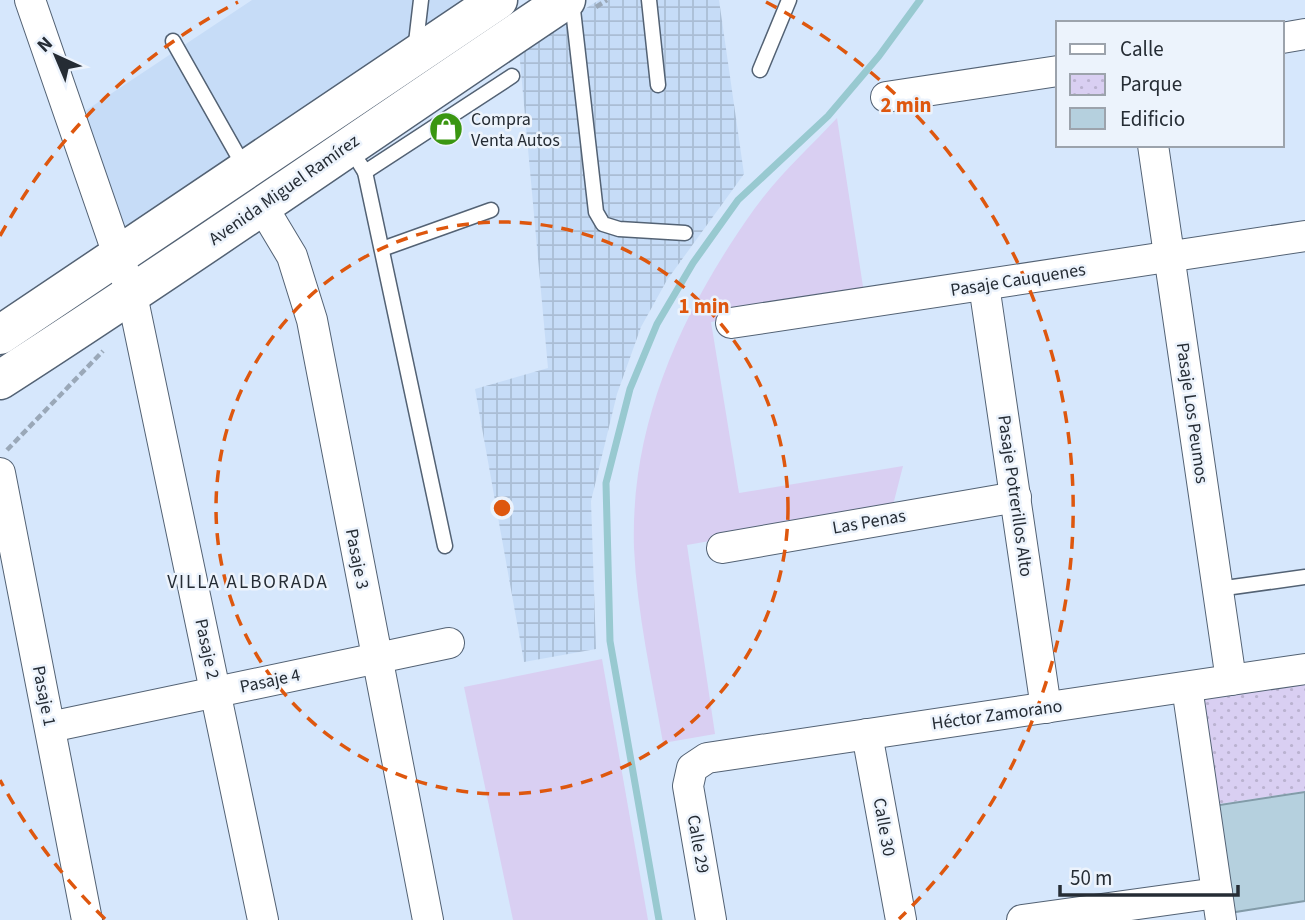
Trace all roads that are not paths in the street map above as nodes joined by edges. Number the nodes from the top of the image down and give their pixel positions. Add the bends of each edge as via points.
1 (421, 0) edge
2 (498, 0) edge
3 (566, 0) edge
4 (572, 0) edge
5 (649, 0) edge
6 (789, 0) edge
7 (34, 1) edge
8 (1305, 34) edge
9 (1284, 38) edge
10 (173, 41) dead end
11 (415, 56) junction
12 (760, 69) dead end
13 (1056, 71) edge
14 (512, 76) dead end
15 (659, 85) dead end
16 (886, 97) dead end
17 (1153, 147) edge
18 (357, 158) junction
19 (246, 171) junction
20 (262, 206) junction
21 (491, 210) dead end
22 (685, 233) dead end
23 (1305, 236) edge
24 (382, 249) junction
25 (119, 256) junction
26 (1169, 257) junction
27 (984, 285) junction
28 (132, 295) junction
29 (731, 323) dead end
30 (0, 335) edge
31 (0, 380) edge
32 (0, 473) edge
33 (1016, 497) junction
34 (445, 546) dead end
35 (722, 548) dead end
36 (1305, 578) edge
37 (1218, 589) junction
38 (449, 643) dead end
39 (375, 659) junction
40 (1305, 669) edge
41 (1231, 680) junction
42 (1187, 687) junction
43 (216, 692) junction
44 (1046, 708) junction
45 (50, 727) junction
46 (867, 734) junction
47 (692, 768) joint
48 (1219, 906) edge
49 (1034, 919) edge
50 (87, 920) edge
51 (263, 920) edge
52 (428, 920) edge
53 (711, 920) edge
54 (901, 920) edge

1 - 11 lane
2 - 11 main road, Avenida Miguel Ramírez
3 - 18 main road, Avenida Miguel Ramírez
4 - 22 lane via 596,212 603,224 619,229
5 - 15 lane
6 - 12 lane
7 - 25 street, Pasaje 2
8 - 9 street
10 - 19 lane
11 - 19 main road, Avenida Miguel Ramírez
13 - 16 street
14 - 18 lane
17 - 26 street, Pasaje Los Peumos
18 - 20 main road, Avenida Miguel Ramírez
18 - 24 lane
19 - 25 main road, Avenida Miguel Ramírez
20 - 28 main road, Avenida Miguel Ramírez
20 - 39 street, Pasaje 3 via 292,256 312,320
21 - 24 lane
23 - 26 street, Pasaje Cauquenes
24 - 34 lane
25 - 28 street, Pasaje 2
25 - 30 main road, Avenida Miguel Ramírez
26 - 27 street, Pasaje Cauquenes
26 - 37 street, Pasaje Los Peumos
27 - 29 street, Pasaje Cauquenes
27 - 33 street, Pasaje Potrerillos Alto
28 - 31 main road, Avenida Miguel Ramírez
28 - 43 street, Pasaje 2
32 - 45 street, Pasaje 1
33 - 35 street, Las Penas
33 - 44 street, Pasaje Potrerillos Alto
36 - 37 lane
37 - 41 street, Pasaje Los Peumos
38 - 39 street, Pasaje 4
39 - 43 street, Pasaje 4
39 - 52 street, Pasaje 3
40 - 41 street, Héctor Zamorano
41 - 42 street, Héctor Zamorano
42 - 44 street, Héctor Zamorano
42 - 48 street
43 - 45 street, Pasaje 4
43 - 51 street, Pasaje 2
44 - 46 street, Héctor Zamorano
45 - 50 street, Pasaje 1
46 - 47 street, Héctor Zamorano via 707,758
46 - 54 street, Calle 30
47 - 53 street, Calle 29 via 688,786
48 - 49 street

